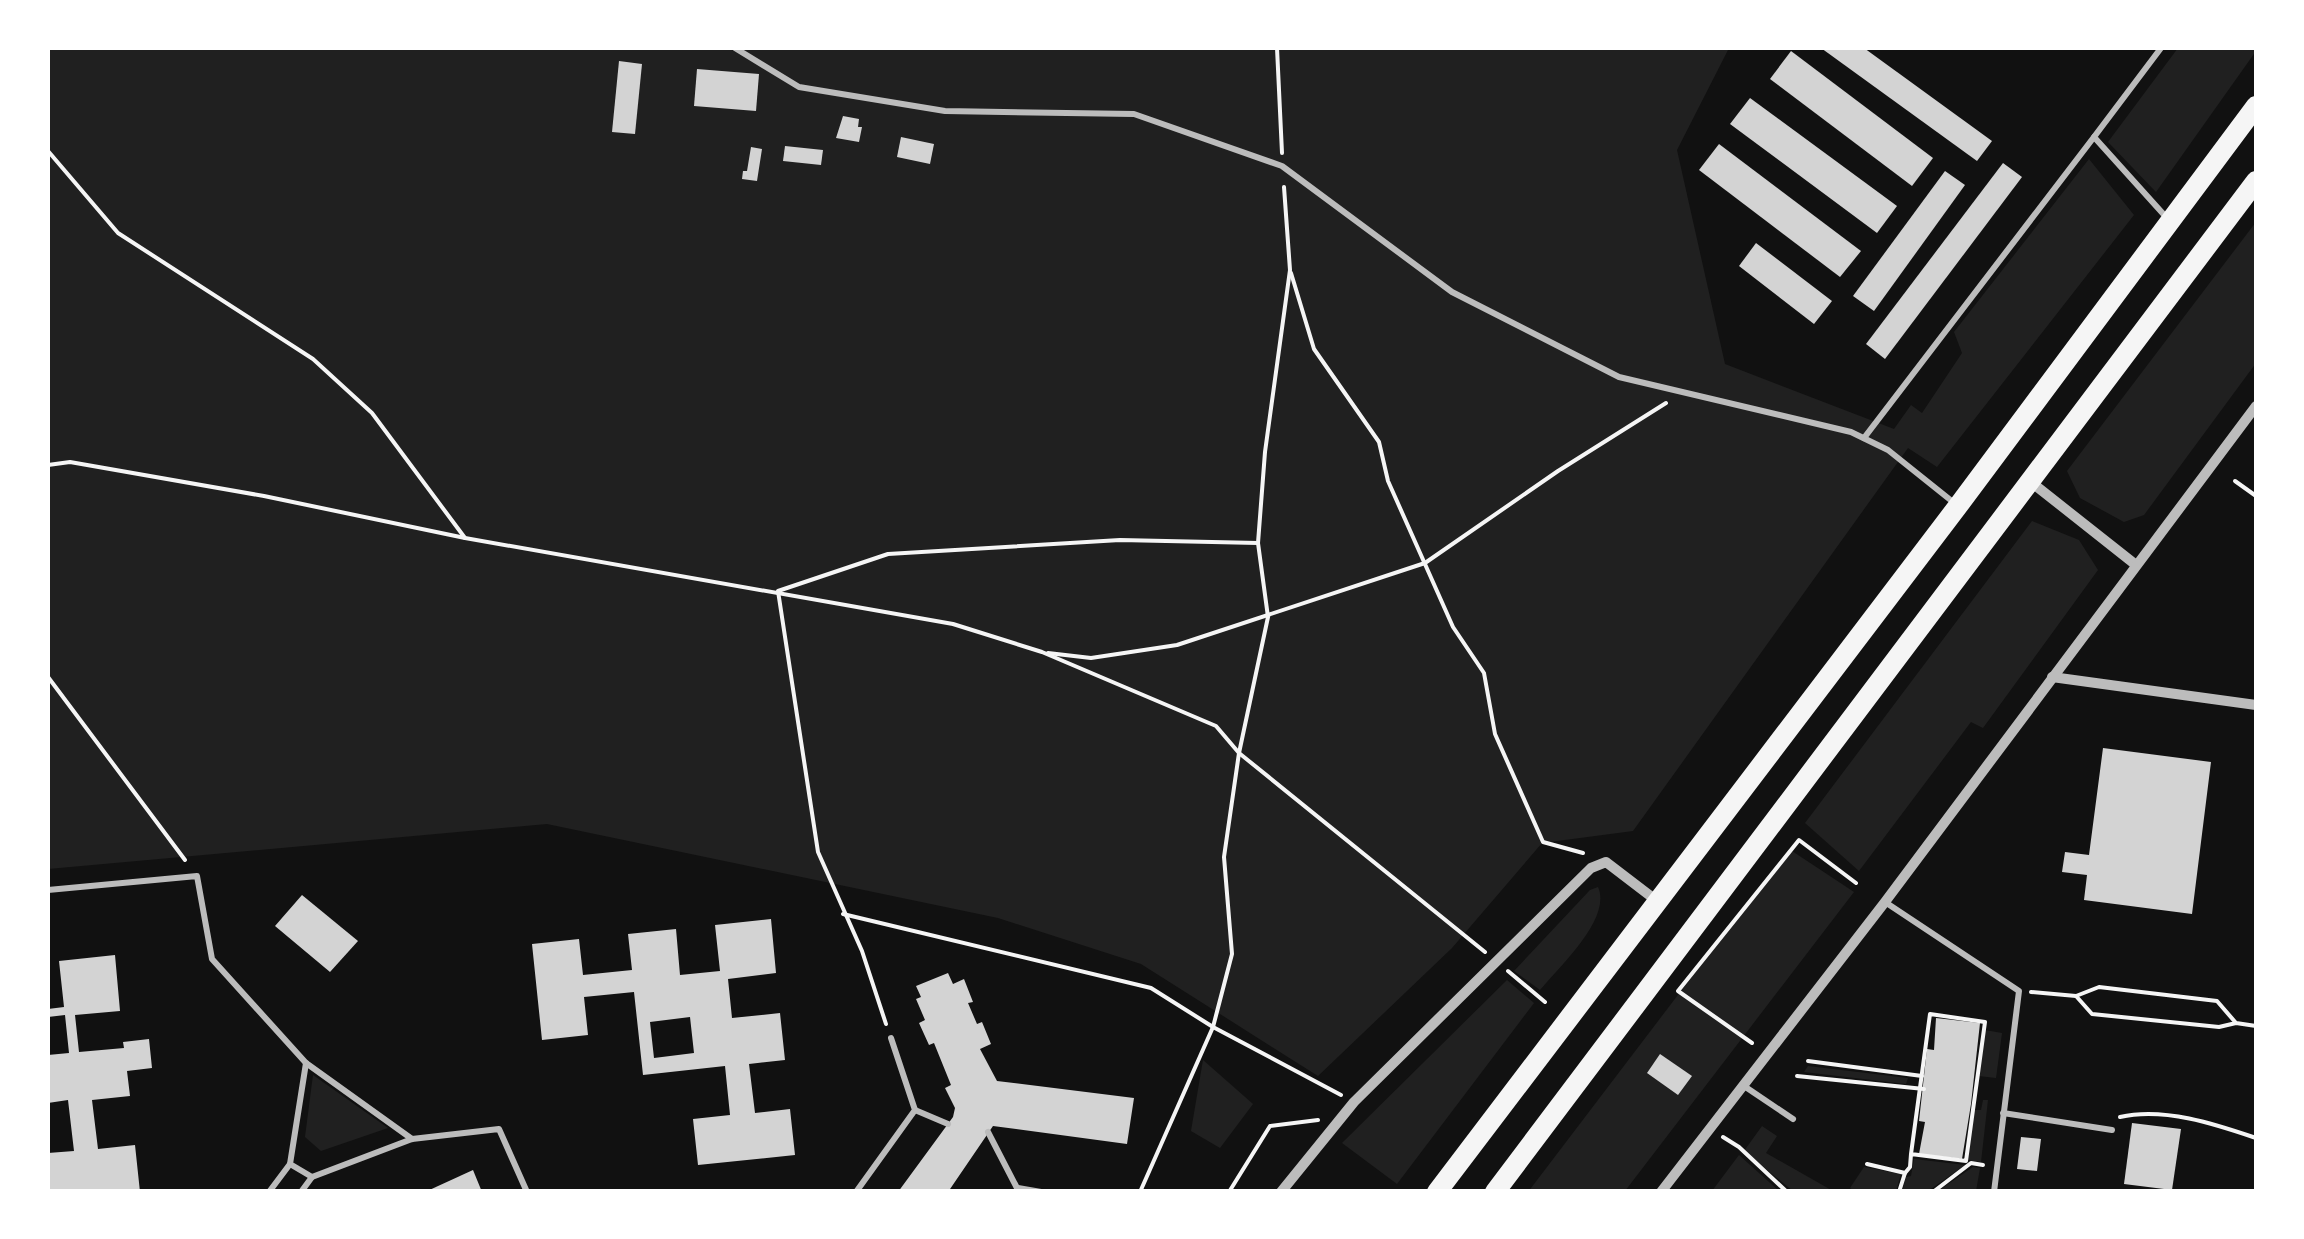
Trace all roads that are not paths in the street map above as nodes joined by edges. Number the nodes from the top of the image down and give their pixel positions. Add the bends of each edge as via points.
1 (735, 48) edge
2 (2161, 48) edge
3 (2256, 106) edge
4 (2094, 136) junction
5 (2256, 181) edge
6 (2171, 221) junction
7 (2256, 406) edge
8 (1864, 438) junction
9 (2031, 482) junction
10 (1958, 506) junction
11 (2136, 565) junction
12 (2052, 677) junction
13 (2256, 705) edge
14 (48, 890) edge
15 (1657, 901) junction
16 (1886, 902) junction
17 (891, 1038) road end
18 (306, 1063) junction
19 (1744, 1086) junction
20 (916, 1110) junction
21 (2003, 1113) junction
22 (1793, 1120) dead end
23 (948, 1124) dead end
24 (2112, 1130) dead end
25 (988, 1132) dead end
26 (412, 1138) junction
27 (290, 1164) junction
28 (312, 1177) junction
29 (1016, 1190) edge
30 (269, 1192) edge
31 (302, 1192) edge
32 (527, 1192) edge
33 (856, 1192) edge
34 (1041, 1192) edge
35 (1281, 1192) edge
36 (1437, 1192) edge
37 (1495, 1192) edge
38 (1661, 1192) edge
39 (1994, 1192) edge

1 - 8 lane via 799,87 945,111 1134,114 1282,166 1452,292 1619,377
2 - 4 lane
3 - 6 highway
4 - 6 lane
4 - 8 lane
5 - 9 highway
6 - 10 highway
7 - 11 street
8 - 10 lane
9 - 11 street
9 - 37 highway
10 - 15 highway
11 - 12 street
12 - 13 street
12 - 16 street
14 - 18 lane via 197,876 212,958
15 - 35 street via 1606,862 1591,868 1354,1102
15 - 36 highway
16 - 19 street
16 - 21 lane via 2019,991
17 - 20 lane
18 - 26 lane
18 - 27 lane
19 - 22 lane
19 - 38 street
20 - 23 lane
20 - 33 lane
21 - 24 lane
21 - 39 lane
25 - 29 lane
26 - 28 lane
26 - 32 lane via 499,1129
27 - 28 lane
27 - 30 lane
28 - 31 lane
29 - 34 lane

